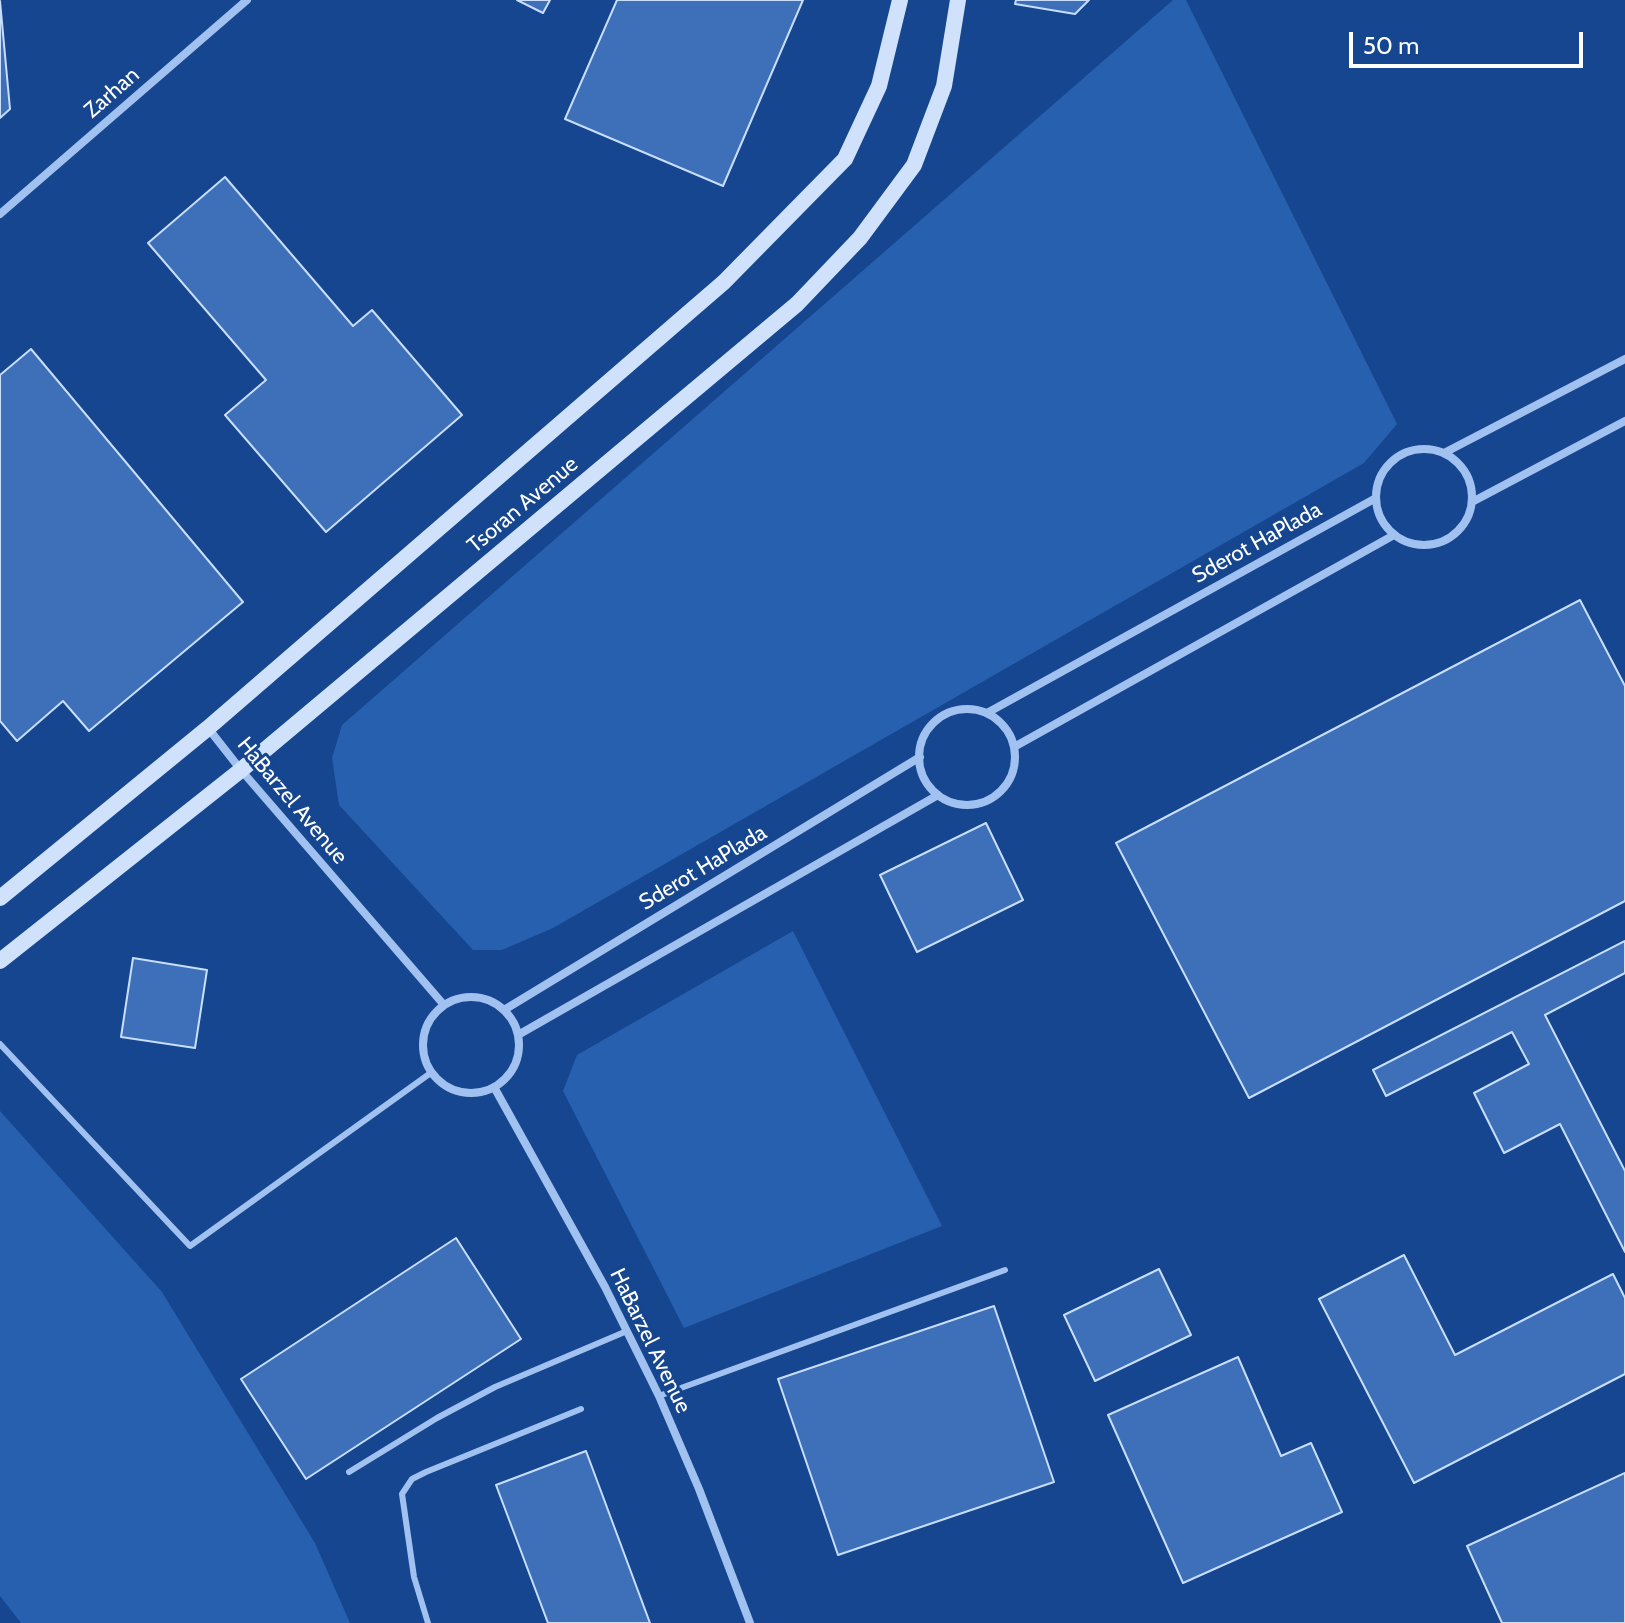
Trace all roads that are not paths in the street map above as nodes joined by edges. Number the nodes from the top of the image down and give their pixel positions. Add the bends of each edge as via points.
1 (247, 0) edge
2 (900, 0) edge
3 (958, 0) edge
4 (0, 214) edge
5 (1625, 359) edge
6 (1625, 421) edge
7 (1444, 453) junction
8 (1376, 498) junction
9 (1472, 502) junction
10 (1394, 535) junction
11 (987, 713) junction
12 (208, 728) junction
13 (1014, 747) junction
14 (920, 757) junction
15 (241, 770) junction
16 (938, 795) junction
17 (0, 898) edge
18 (0, 961) edge
19 (444, 1005) junction
20 (504, 1010) junction
21 (518, 1035) junction
22 (0, 1044) edge
23 (432, 1072) junction
24 (494, 1087) junction
25 (1005, 1270) dead end
26 (627, 1331) junction
27 (659, 1396) junction
28 (581, 1409) dead end
29 (349, 1472) dead end
30 (428, 1623) edge
31 (750, 1623) edge

1 - 4 street, Zarhan
2 - 12 street, Tsoran Avenue via 879,86 845,159 724,282
3 - 15 street, Tsoran Avenue via 944,86 914,165 860,238 797,304
5 - 7 street
6 - 9 street
7 - 8 street via 1428,449 1396,458 1378,482
7 - 9 street via 1465,474
8 - 10 street via 1378,512
8 - 11 street, Sderot HaPlada
9 - 10 street via 1460,528 1436,544 1407,542
10 - 13 street
11 - 13 street via 1001,722
11 - 14 street via 956,710 940,717 929,727
12 - 15 street, HaBarzel Avenue
12 - 17 street, Tsoran Avenue
13 - 16 street via 1011,775 993,797 965,805
14 - 16 street via 928,784
14 - 20 street, Sderot HaPlada
15 - 18 street, Tsoran Avenue
15 - 19 street, HaBarzel Avenue
16 - 21 street
19 - 20 street via 475,997
19 - 23 street via 433,1016 423,1044
20 - 21 street
21 - 24 street via 515,1065
22 - 23 lane via 190,1246
23 - 24 street via 454,1089 481,1092
24 - 26 street, HaBarzel Avenue
25 - 27 lane
26 - 27 street, HaBarzel Avenue
26 - 29 lane via 495,1387
27 - 31 street, HaBarzel Avenue
28 - 30 lane via 412,1479 402,1494 414,1577

